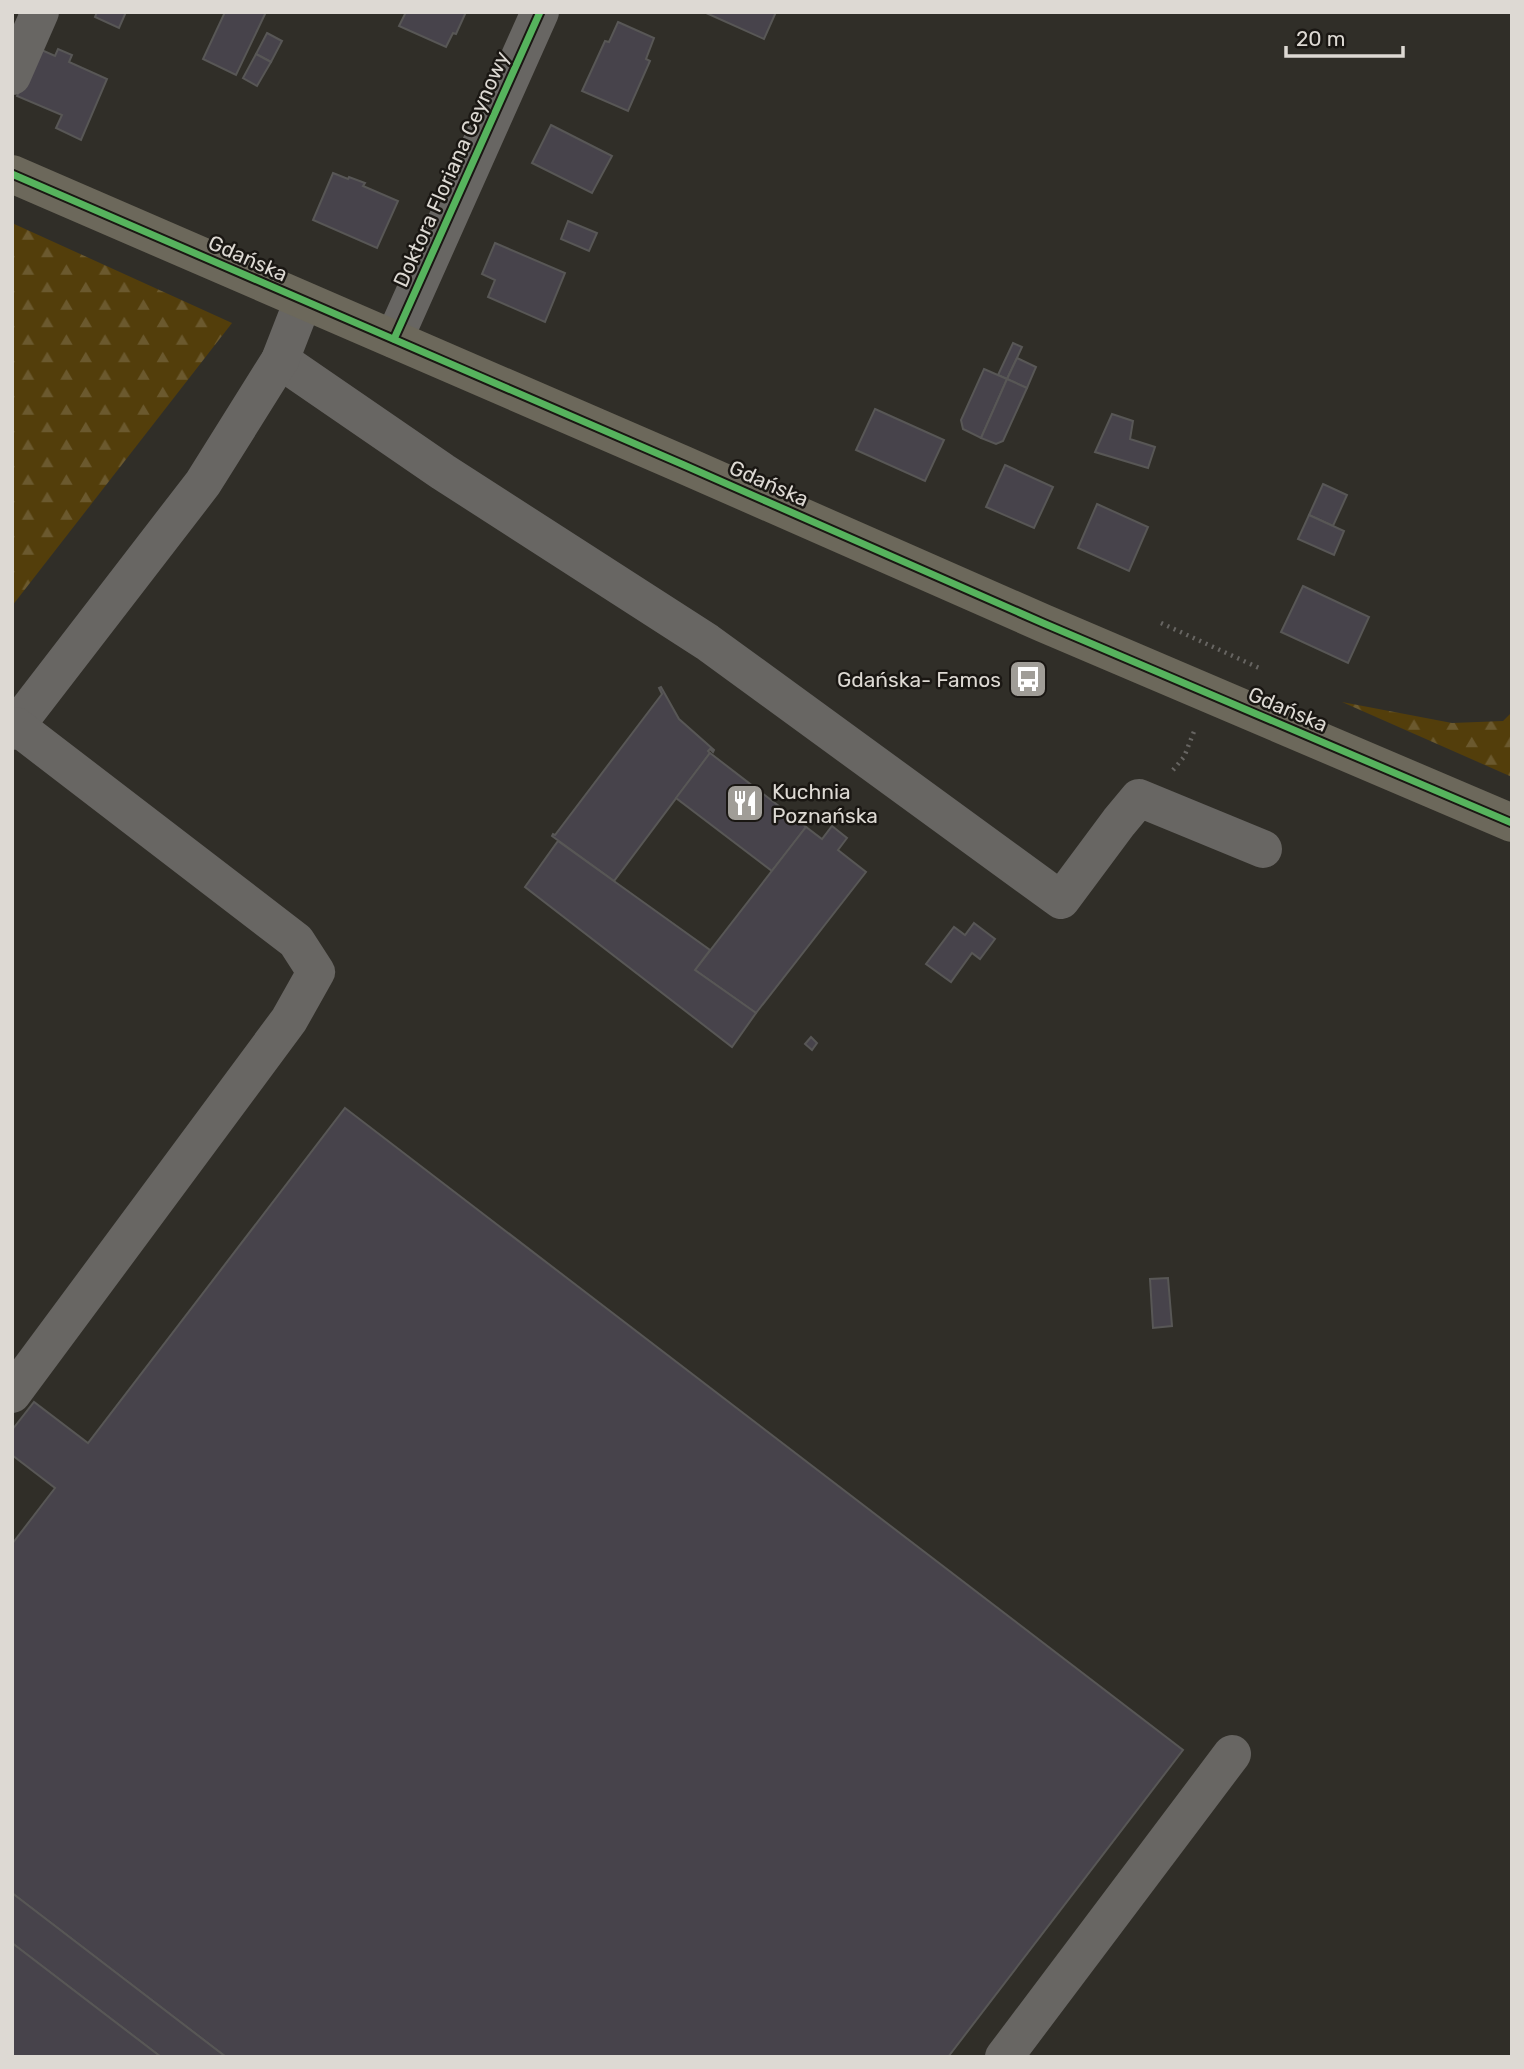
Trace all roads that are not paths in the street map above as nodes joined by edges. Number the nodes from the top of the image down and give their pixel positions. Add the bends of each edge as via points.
1 (40, 12) edge
2 (540, 12) edge
3 (12, 76) edge
4 (12, 174) edge
5 (303, 301) junction
6 (394, 340) junction
7 (280, 360) junction
8 (14, 728) edge
9 (1512, 823) edge
10 (1263, 849) dead end
11 (12, 1394) edge
12 (1232, 1754) dead end
13 (1004, 2057) edge

1 - 3 street
2 - 6 street, Doktora Floriana Ceynowy
4 - 5 main road, Gdańska
5 - 6 main road, Gdańska
5 - 7 street
6 - 9 main road, Gdańska
7 - 8 street via 203,483
7 - 10 street via 443,472 707,642 1061,900 1139,798
8 - 11 street via 296,941 316,972 289,1020
12 - 13 street

